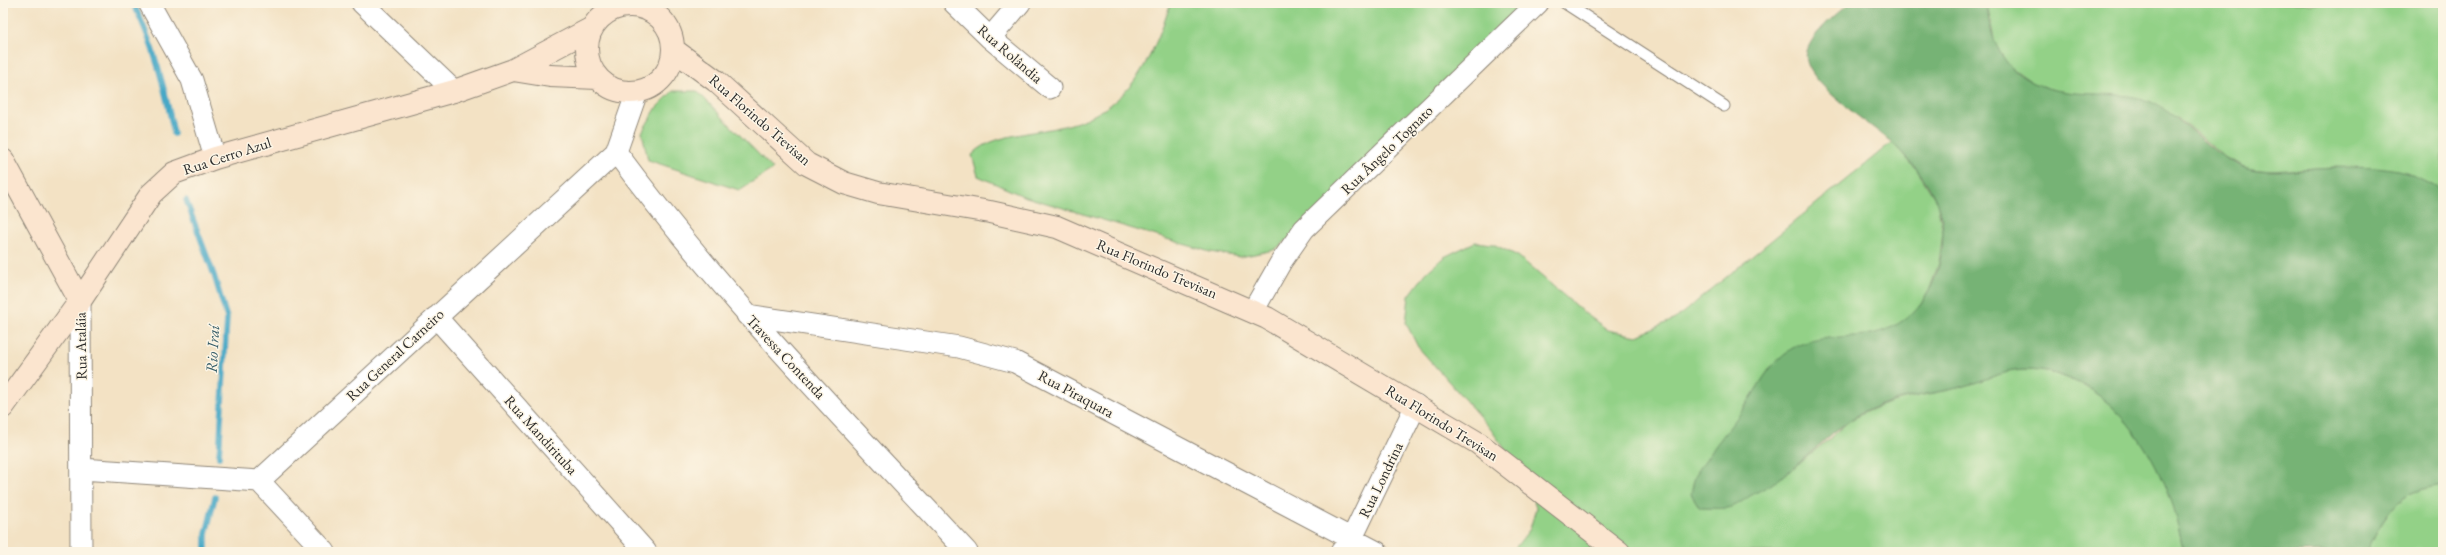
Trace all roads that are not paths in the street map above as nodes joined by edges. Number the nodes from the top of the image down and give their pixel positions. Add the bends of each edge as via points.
1 (149, 3) edge
2 (362, 3) edge
3 (954, 3) edge
4 (1020, 3) edge
5 (1538, 3) edge
6 (1565, 3) edge
7 (612, 6) edge
8 (662, 12) edge
9 (592, 28) junction
10 (990, 38) junction
11 (674, 50) junction
12 (512, 70) junction
13 (598, 78) junction
14 (1050, 88) dead end
15 (454, 91) junction
16 (637, 92) junction
17 (1724, 106) dead end
18 (616, 152) junction
19 (215, 158) junction
20 (3, 160) edge
21 (80, 301) junction
22 (1253, 310) junction
23 (747, 315) junction
24 (436, 317) junction
25 (1416, 405) junction
26 (3, 407) edge
27 (81, 469) junction
28 (260, 481) junction
29 (1347, 545) edge
30 (81, 552) edge
31 (325, 552) edge
32 (646, 552) edge
33 (967, 552) edge
34 (1377, 552) edge
35 (1619, 552) edge

1 - 19 street via 192,80
2 - 15 street
3 - 10 street, Rua Rolândia
4 - 10 street
5 - 22 street, Rua Ângelo Tognato via 1304,230 1281,262
6 - 17 lane
7 - 8 street, Rua Cerro Azul via 640,6 653,12
7 - 9 street, Rua Cerro Azul
8 - 11 street, Rua Cerro Azul via 670,30
9 - 12 street, Rua Cerro Azul
9 - 13 street, Rua Cerro Azul via 587,41 587,54
10 - 14 street, Rua Rolândia
11 - 16 street, Rua Cerro Azul via 667,73 649,89
11 - 22 street, Rua Florindo Trevisan via 716,81 807,164 844,183 878,193 990,212 1057,227
12 - 13 street, Rua Cerro Azul via 550,76
12 - 15 street, Rua Cerro Azul
13 - 16 street, Rua Cerro Azul via 609,87 623,92
15 - 19 street, Rua Cerro Azul
16 - 18 street, Rua General Carneiro
18 - 23 street, Travessa Contenda via 665,218
18 - 24 street, Rua General Carneiro
19 - 21 street, Rua Cerro Azul via 174,173 151,194
20 - 21 street, Rua Ataláia
21 - 26 street, Rua Cerro Azul
21 - 27 street, Rua Ataláia
22 - 25 street, Rua Florindo Trevisan
23 - 29 street, Rua Piraquara via 959,347 1015,362
23 - 33 street, Travessa Contenda
24 - 28 street, Rua General Carneiro
24 - 32 street, Rua Mandirituba
25 - 29 street, Rua Londrina
25 - 35 street, Rua Florindo Trevisan via 1478,443
27 - 28 street
27 - 30 street, Rua Ataláia
28 - 31 street
29 - 34 street, Rua Piraquara

